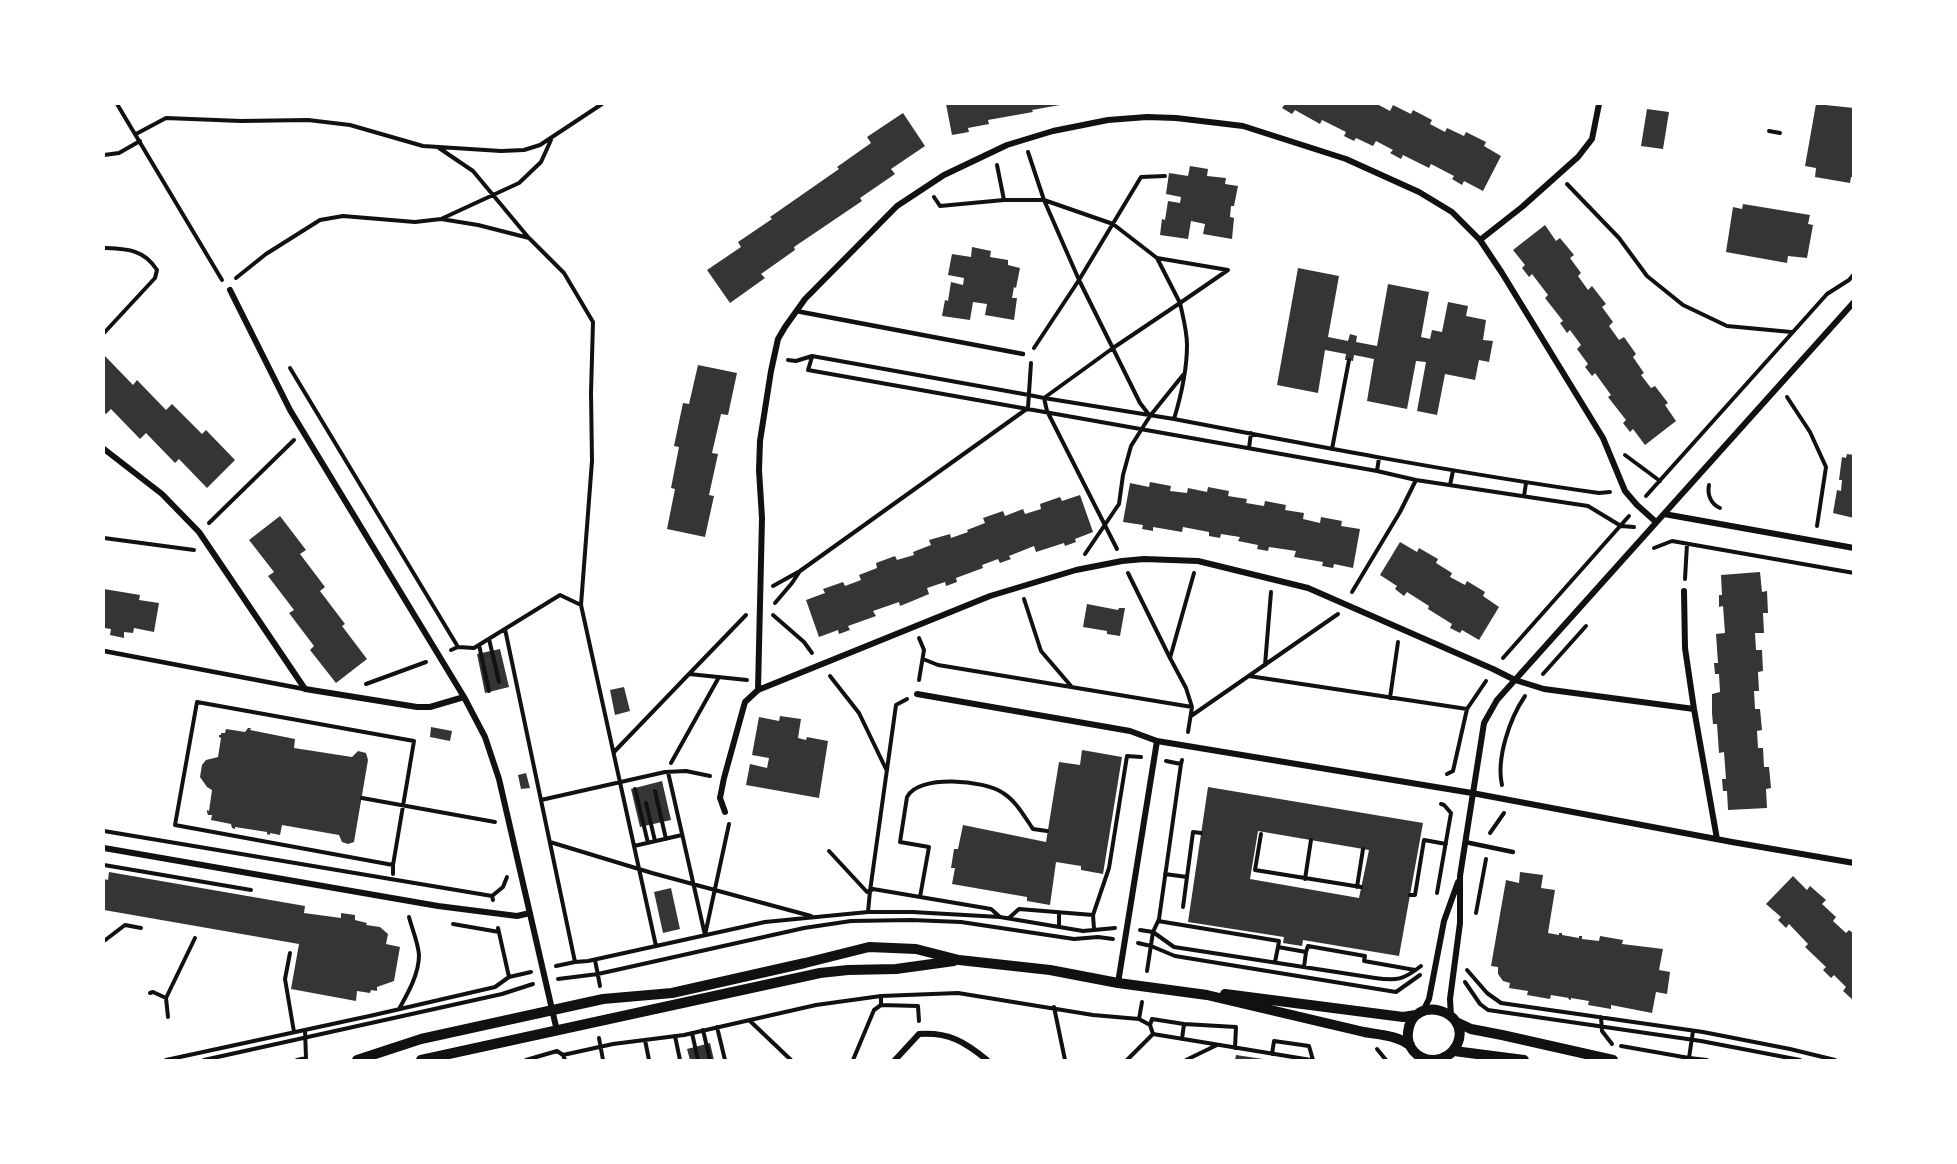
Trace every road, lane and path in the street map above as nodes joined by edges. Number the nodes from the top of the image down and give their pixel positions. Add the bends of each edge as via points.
1 (117, 104) edge
2 (602, 104) edge
3 (1599, 104) edge
4 (1769, 131) dead end
5 (1780, 133) dead end
6 (136, 134) junction
7 (552, 139) junction
8 (1025, 140) junction
9 (140, 141) junction
10 (438, 147) junction
11 (993, 152) junction
12 (104, 155) edge
13 (1165, 176) dead end
14 (1558, 176) junction
15 (927, 186) junction
16 (492, 195) junction
17 (1004, 200) junction
18 (1044, 200) junction
19 (441, 219) junction
20 (1113, 224) junction
21 (528, 238) junction
22 (1480, 240) junction
23 (104, 248) edge
24 (1157, 258) junction
25 (1854, 274) edge
26 (1079, 280) junction
27 (228, 288) junction
28 (1854, 302) edge
29 (1180, 303) junction
30 (796, 311) junction
31 (1791, 332) junction
32 (104, 333) edge
33 (1113, 348) junction
34 (1032, 352) dead end
35 (1023, 354) dead end
36 (812, 356) junction
37 (776, 357) junction
38 (1348, 360) dead end
39 (1031, 363) dead end
40 (290, 368) dead end
41 (1184, 374) junction
42 (1794, 388) dead end
43 (1029, 395) junction
44 (1786, 397) junction
45 (1044, 398) junction
46 (1781, 403) dead end
47 (1028, 408) junction
48 (1047, 411) junction
49 (1150, 416) junction
50 (1174, 419) junction
51 (1143, 429) junction
52 (304, 434) junction
53 (1251, 434) junction
54 (1603, 438) junction
55 (1249, 448) junction
56 (104, 449) edge
57 (1332, 449) junction
58 (1379, 458) junction
59 (1453, 470) junction
60 (1377, 471) junction
61 (1416, 480) junction
62 (1660, 481) junction
63 (1710, 482) dead end
64 (1526, 483) junction
65 (1450, 484) junction
66 (1625, 491) junction
67 (1524, 496) junction
68 (1637, 505) junction
69 (1731, 510) dead end
70 (1664, 514) junction
71 (1656, 522) junction
72 (1106, 524) junction
73 (1807, 524) dead end
74 (1621, 526) junction
75 (1817, 526) junction
76 (1826, 527) dead end
77 (199, 532) junction
78 (1643, 537) junction
79 (104, 538) edge
80 (1713, 542) dead end
81 (1687, 544) junction
82 (1655, 547) junction
83 (1712, 548) junction
84 (1854, 548) edge
85 (212, 552) junction
86 (1647, 556) dead end
87 (1122, 561) junction
88 (1198, 561) junction
89 (1076, 570) junction
90 (800, 571) junction
91 (1854, 573) edge
92 (1272, 579) junction
93 (1020, 587) junction
94 (1684, 591) joint
95 (761, 593) junction
96 (1348, 604) junction
97 (581, 605) junction
98 (760, 607) junction
99 (768, 610) junction
100 (1586, 625) dead end
101 (914, 626) junction
102 (1400, 628) junction
103 (505, 630) junction
104 (489, 639) junction
105 (479, 645) junction
106 (104, 651) edge
107 (1170, 658) junction
108 (923, 659) junction
109 (428, 664) dead end
110 (821, 664) junction
111 (1265, 665) junction
112 (1493, 669) junction
113 (690, 674) junction
114 (1249, 676) junction
115 (719, 677) junction
116 (759, 678) junction
117 (1515, 680) junction
118 (499, 682) dead end
119 (1071, 686) junction
120 (1533, 686) junction
121 (304, 689) junction
122 (758, 690) junction
123 (489, 691) dead end
124 (917, 694) junction
125 (356, 696) junction
126 (464, 697) junction
127 (1390, 698) junction
128 (1192, 707) junction
129 (1694, 709) junction
130 (1467, 710) junction
131 (1191, 717) junction
132 (1157, 741) junction
133 (1186, 746) junction
134 (614, 752) junction
135 (1154, 759) junction
136 (671, 763) dead end
137 (1181, 764) junction
138 (887, 770) junction
139 (668, 772) junction
140 (1443, 775) dead end
141 (724, 778) junction
142 (620, 782) junction
143 (1506, 788) dead end
144 (635, 789) dead end
145 (656, 791) dead end
146 (1472, 794) junction
147 (362, 798) dead end
148 (541, 800) junction
149 (646, 802) dead end
150 (1438, 804) dead end
151 (403, 806) junction
152 (493, 812) dead end
153 (1503, 813) dead end
154 (728, 815) joint
155 (490, 822) dead end
156 (104, 831) edge
157 (1047, 831) dead end
158 (498, 832) dead end
159 (1201, 833) dead end
160 (1261, 834) dead end
161 (682, 835) junction
162 (1717, 838) junction
163 (666, 839) junction
164 (1311, 840) dead end
165 (655, 841) junction
166 (550, 842) junction
167 (1465, 842) junction
168 (648, 843) junction
169 (1446, 844) junction
170 (634, 846) junction
171 (1488, 847) junction
172 (104, 848) edge
173 (1363, 849) dead end
174 (829, 851) dead end
175 (1513, 852) dead end
176 (1854, 863) edge
177 (393, 864) junction
178 (639, 868) junction
179 (393, 874) dead end
180 (1165, 874) junction
181 (507, 875) dead end
182 (1460, 876) junction
183 (1187, 878) junction
184 (1305, 879) junction
185 (693, 884) junction
186 (714, 890) junction
187 (870, 891) junction
188 (1410, 895) dead end
189 (492, 896) junction
190 (920, 897) junction
191 (1436, 903) dead end
192 (1183, 908) dead end
193 (868, 912) junction
194 (1059, 912) junction
195 (530, 913) junction
196 (496, 914) junction
197 (1093, 915) junction
198 (409, 917) dead end
199 (1000, 917) junction
200 (816, 918) junction
201 (1009, 918) junction
202 (1158, 921) junction
203 (1474, 924) dead end
204 (1059, 927) junction
205 (141, 928) dead end
206 (1126, 928) junction
207 (1094, 929) junction
208 (1153, 932) junction
209 (705, 935) junction
210 (195, 938) dead end
211 (104, 941) edge
212 (656, 946) junction
213 (1278, 947) junction
214 (1306, 952) junction
215 (290, 953) dead end
216 (595, 960) junction
217 (959, 960) junction
218 (575, 962) junction
219 (1275, 962) junction
220 (1426, 962) dead end
221 (552, 967) dead end
222 (1304, 967) junction
223 (1466, 968) dead end
224 (1416, 970) junction
225 (532, 971) dead end
226 (509, 977) junction
227 (1118, 983) junction
228 (535, 984) dead end
229 (1144, 986) junction
230 (150, 993) dead end
231 (602, 993) dead end
232 (1207, 995) junction
233 (881, 996) junction
234 (166, 998) junction
235 (881, 1005) junction
236 (1054, 1007) junction
237 (399, 1009) junction
238 (552, 1011) junction
239 (1420, 1013) junction
240 (168, 1017) dead end
241 (1601, 1017) junction
242 (1138, 1019) junction
243 (1454, 1019) junction
244 (749, 1020) junction
245 (1184, 1024) junction
246 (1150, 1025) junction
247 (717, 1027) junction
248 (597, 1029) dead end
249 (305, 1030) junction
250 (703, 1030) junction
251 (1693, 1031) junction
252 (294, 1032) junction
253 (557, 1032) junction
254 (692, 1033) junction
255 (919, 1034) junction
256 (1153, 1034) junction
257 (675, 1036) junction
258 (306, 1038) junction
259 (1182, 1039) junction
260 (645, 1040) junction
261 (1217, 1045) junction
262 (1410, 1046) junction
263 (602, 1047) junction
264 (1235, 1048) junction
265 (1454, 1050) junction
266 (202, 1053) junction
267 (1272, 1054) junction
268 (564, 1058) edge
269 (1689, 1058) junction
270 (166, 1060) edge
271 (204, 1060) edge
272 (297, 1060) edge
273 (357, 1060) edge
274 (421, 1060) edge
275 (526, 1060) edge
276 (603, 1060) edge
277 (649, 1060) edge
278 (680, 1060) edge
279 (698, 1060) edge
280 (710, 1060) edge
281 (725, 1060) edge
282 (791, 1060) edge
283 (853, 1060) edge
284 (895, 1060) edge
285 (987, 1060) edge
286 (1065, 1060) edge
287 (1127, 1060) edge
288 (1186, 1060) edge
289 (1312, 1060) edge
290 (1430, 1060) edge
291 (1524, 1060) edge
292 (1613, 1060) edge
293 (1707, 1060) edge
294 (1834, 1060) edge

1 - 6 path
2 - 7 path
3 - 14 street via 1592,139
4 - 5 path
6 - 9 path
6 - 10 path via 166,118 308,120 350,125
7 - 10 path via 513,151
7 - 16 path via 541,162 519,183
8 - 11 street
8 - 18 path
8 - 22 street via 1108,120 1147,117 1243,126 1346,159 1419,192 1452,213
9 - 12 path via 119,153
9 - 27 path
10 - 16 path via 472,171
11 - 15 street
11 - 17 path
13 - 20 path via 1141,177
14 - 22 street
14 - 31 path via 1619,238 1647,276 1683,305 1727,326
15 - 17 path via 940,206
15 - 30 street via 897,206
16 - 19 path
16 - 21 path
17 - 18 path
18 - 20 path
18 - 26 path
19 - 21 path
19 - 27 path via 415,222 343,216 320,220 266,254
20 - 24 path
20 - 26 path
21 - 97 path via 564,273 593,322 592,461
22 - 54 street
23 - 32 path via 142,253 158,270
24 - 29 path
24 - 29 path via 1228,270
25 - 31 path via 1827,294
26 - 33 path
26 - 34 path
27 - 52 street
28 - 70 street
29 - 33 path
29 - 41 path via 1187,345
30 - 35 lane
30 - 37 street via 778,339
31 - 62 path
33 - 45 path
33 - 49 path
36 - 37 path via 796,361
36 - 43 path
36 - 47 path via 808,370
37 - 95 street via 760,441
38 - 57 path
39 - 43 path
40 - 105 path via 458,646
41 - 49 path
41 - 50 path
42 - 44 path
43 - 45 path
43 - 47 path
44 - 46 path
44 - 75 path via 1810,432 1826,467
45 - 48 path
45 - 49 path
47 - 48 path
47 - 90 path
48 - 51 path
48 - 72 path
49 - 50 path
49 - 51 path
50 - 53 path
51 - 55 path
51 - 72 path via 1131,446 1119,504
52 - 77 path
52 - 126 street
53 - 55 path
53 - 57 path
54 - 62 path
54 - 66 street
55 - 60 path
56 - 77 street via 162,494
57 - 58 path
58 - 59 path
58 - 60 path
59 - 64 path
59 - 65 path
60 - 61 path
61 - 65 path
61 - 96 path
62 - 68 path
63 - 69 path via 1708,490 1714,505
64 - 66 path via 1599,493
64 - 67 path
65 - 67 path
66 - 68 street
67 - 74 path via 1588,506
68 - 71 street
68 - 74 path
70 - 71 street
70 - 84 street
71 - 78 street
72 - 87 path
72 - 89 path
73 - 75 path
74 - 78 path via 1632,526
74 - 112 path
75 - 76 path
77 - 85 street
78 - 82 path
78 - 117 street
79 - 85 path
80 - 83 path
81 - 82 path via 1672,542
81 - 83 path
81 - 94 path
82 - 86 path
83 - 91 path
85 - 121 street
87 - 88 street
87 - 89 street
87 - 107 path
88 - 92 street
88 - 107 path
89 - 93 street
90 - 95 path
90 - 99 path
92 - 96 street
92 - 111 path
93 - 101 street
93 - 119 path via 1041,651
94 - 129 street via 1685,648
95 - 98 street
95 - 113 path via 749,613
96 - 102 street
96 - 111 path
97 - 103 path via 560,596
97 - 134 path
98 - 99 path
98 - 116 street
99 - 110 path via 804,642
100 - 120 path
101 - 108 path via 924,650
101 - 110 street
102 - 112 street
102 - 127 path
103 - 104 path
103 - 148 path
104 - 105 path
104 - 118 path
105 - 123 path
106 - 121 lane
107 - 128 path
108 - 119 path via 938,665
108 - 124 path
109 - 125 path via 425,661 357,688
110 - 122 street
110 - 138 path via 859,713
111 - 114 path
112 - 117 street
112 - 130 path
113 - 115 path
113 - 134 path
114 - 127 path
114 - 131 path
115 - 116 path
115 - 136 path
116 - 122 street
117 - 120 street
117 - 146 street via 1484,723
119 - 128 path
120 - 129 street
120 - 143 path via 1510,724 1499,771
121 - 125 street
122 - 141 street via 745,702
124 - 132 street via 1130,731
124 - 138 path via 896,705
125 - 126 street via 417,707
126 - 195 street via 485,737 497,772
127 - 130 path
128 - 131 path
129 - 162 street
130 - 140 path via 1453,771
131 - 133 path
132 - 133 street
132 - 135 street
133 - 137 path
133 - 146 street
134 - 142 path
135 - 137 path
135 - 197 path via 1127,756 1109,867
135 - 206 street
137 - 180 path
138 - 187 path
139 - 141 path
139 - 142 path
139 - 161 path
141 - 154 street via 720,798
142 - 148 path
142 - 170 path
144 - 168 path
145 - 163 path
146 - 162 street
146 - 167 street
147 - 151 path
148 - 166 path
149 - 165 path
150 - 169 path via 1451,813
151 - 155 path
151 - 177 path
151 - 177 path via 414,741 197,702 175,825
152 - 158 path
153 - 171 path via 1490,831
154 - 186 path
156 - 189 path
157 - 190 path via 1033,829 1003,792 987,785 949,781 909,792 900,842 929,847
159 - 183 path via 1193,832
160 - 184 path via 1255,870
161 - 163 path
161 - 185 path
162 - 176 street
163 - 165 path
164 - 184 path
165 - 168 path
166 - 178 path
166 - 218 path
167 - 171 lane
167 - 182 street
168 - 170 path
169 - 188 path via 1424,840 1415,895
169 - 191 path
170 - 178 path
171 - 175 lane
171 - 203 path
172 - 196 street
173 - 184 path via 1359,887
174 - 187 path
177 - 179 path
178 - 185 path
178 - 212 path
180 - 183 path
180 - 202 path
181 - 189 path via 503,887
182 - 239 street via 1444,921 1429,999
182 - 243 street via 1460,923 1450,999
183 - 192 path
185 - 186 path
185 - 209 path
186 - 200 path
186 - 209 path
187 - 190 path
187 - 193 path
189 - 196 path
190 - 199 path via 991,909
193 - 199 path
193 - 200 path
194 - 197 path
194 - 201 path via 1019,909
194 - 204 path
195 - 196 street
195 - 238 street
196 - 226 path
197 - 207 path
198 - 237 path via 419,954 412,984
199 - 201 path
200 - 209 path via 765,922
201 - 204 path
202 - 208 path
202 - 213 path via 1279,941
204 - 207 path
205 - 211 path via 125,925
206 - 207 path
206 - 208 path
206 - 227 street
208 - 219 path via 1174,947
208 - 229 path
209 - 212 path
210 - 234 path
212 - 216 path
213 - 214 path
213 - 219 path
214 - 222 path
214 - 224 path via 1308,946
215 - 252 path via 285,979
216 - 218 path
216 - 231 path
217 - 227 street via 1050,970
217 - 238 street via 916,949 861,948 672,993 603,999
217 - 253 street via 820,974
218 - 221 path
219 - 222 path
220 - 224 path
222 - 224 path via 1394,981
223 - 241 path via 1501,1003
225 - 226 path
226 - 237 path via 495,987
227 - 229 street
228 - 258 path
229 - 232 street
229 - 242 path
230 - 234 path
232 - 239 street via 1230,994 1403,1017
232 - 262 street via 1390,1035
233 - 235 path
233 - 236 path via 958,993
233 - 244 path
234 - 240 path
235 - 255 path via 918,1006
235 - 283 path via 874,1010
236 - 242 path
236 - 286 path
237 - 249 path
238 - 253 street
238 - 273 street via 421,1039
239 - 243 street via 1441,1010
239 - 262 street via 1409,1026
241 - 251 path
241 - 269 path via 1602,1031 1612,1045
242 - 246 path
243 - 265 street via 1459,1032
243 - 292 street via 1471,1029
244 - 247 path
244 - 282 path
245 - 246 path via 1152,1019
245 - 259 path
245 - 264 path via 1236,1027
246 - 256 path
247 - 250 path
247 - 281 path
248 - 263 path
249 - 252 path
249 - 258 path
250 - 254 path
250 - 280 path
251 - 269 path
251 - 294 path
252 - 266 path
253 - 274 street
254 - 257 path
254 - 279 path
255 - 284 street
255 - 285 street via 932,1033 965,1042
256 - 259 path
256 - 287 path
257 - 260 path
257 - 278 path
258 - 271 path
258 - 272 path via 306,1059
259 - 261 path
260 - 263 path
260 - 277 path
261 - 264 path
261 - 288 path
262 - 290 street via 1419,1056
263 - 268 path
263 - 276 path
264 - 267 path
265 - 290 street via 1445,1058
265 - 291 street
266 - 270 path
266 - 271 path
267 - 289 path
267 - 289 path via 1274,1041 1283,1042 1309,1047
268 - 275 path via 556,1051
269 - 293 path

